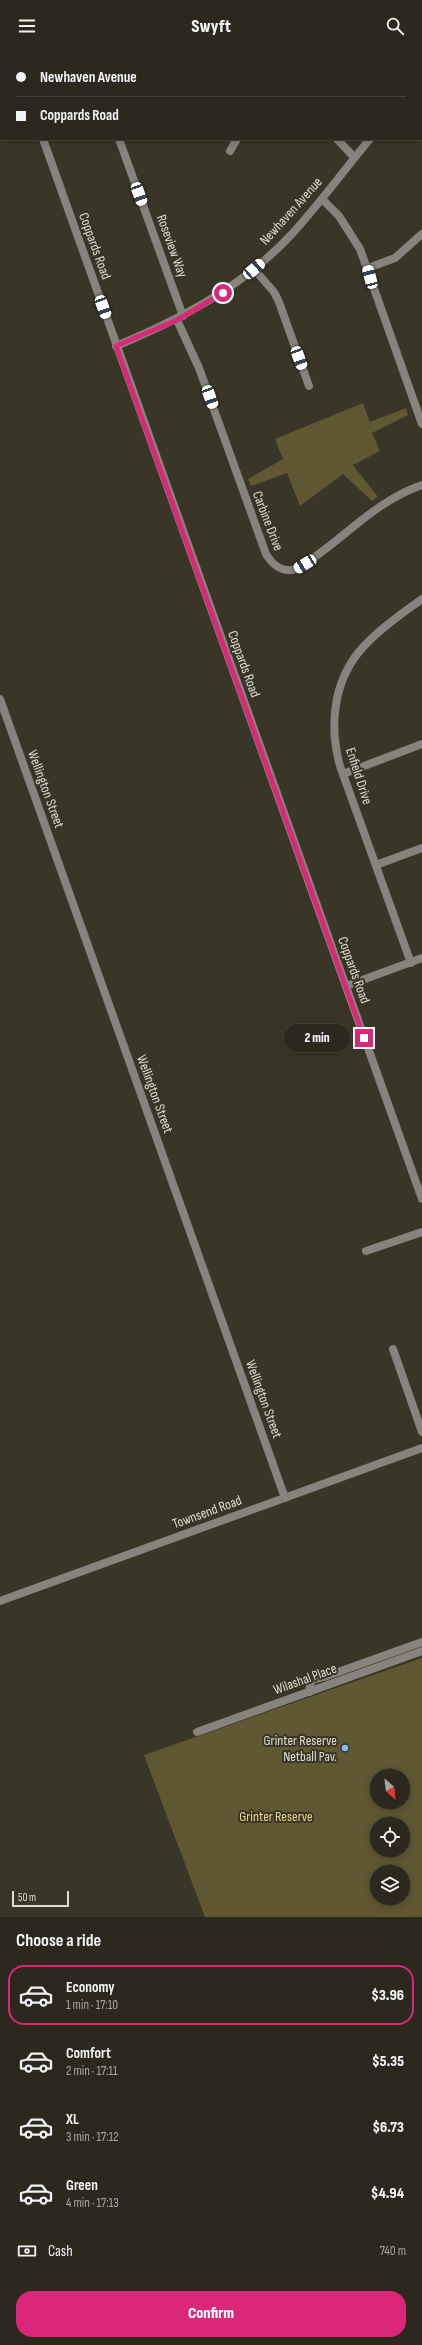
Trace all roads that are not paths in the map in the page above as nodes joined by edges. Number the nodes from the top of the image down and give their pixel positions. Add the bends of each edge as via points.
1 (43, 140) edge
2 (119, 140) edge
3 (236, 140) edge
4 (338, 140) edge
5 (369, 140) edge
6 (230, 150) dead end
7 (354, 158) junction
8 (322, 199) junction
9 (422, 234) edge
10 (368, 268) junction
11 (254, 269) junction
12 (180, 318) junction
13 (116, 346) junction
14 (309, 386) dead end
15 (422, 424) edge
16 (422, 485) edge
17 (422, 599) edge
18 (0, 699) edge
19 (422, 744) edge
20 (343, 774) junction
21 (422, 848) edge
22 (376, 865) junction
23 (422, 958) edge
24 (411, 962) junction
25 (346, 986) junction
26 (422, 1199) edge
27 (422, 1232) edge
28 (366, 1251) dead end
29 (393, 1349) dead end
30 (422, 1432) edge
31 (422, 1448) edge
32 (285, 1498) junction
33 (0, 1601) edge
34 (422, 1642) edge
35 (422, 1651) edge
36 (309, 1692) junction
37 (197, 1732) dead end

1 - 13 street, Coppards Road
2 - 12 street, Roseview Way
3 - 6 street
4 - 7 street
5 - 7 street, Newhaven Avenue
7 - 8 street, Newhaven Avenue
8 - 10 street via 339,216 360,249
8 - 11 street, Newhaven Avenue via 290,236
9 - 10 street via 394,258
10 - 15 street
11 - 12 street, Newhaven Avenue via 212,300
11 - 14 street via 274,292 279,302
12 - 13 street, Newhaven Avenue
12 - 16 street, Carbine Drive via 266,554 277,568 290,571 298,569 382,505
13 - 25 street, Coppards Road
17 - 20 street, Enfield Drive via 368,641 344,677 338,693 334,719 334,736
18 - 32 street, Wellington Street
19 - 20 street
20 - 22 street, Enfield Drive
21 - 22 street
22 - 24 street, Enfield Drive
23 - 24 street
24 - 25 street
25 - 26 street, Coppards Road
27 - 28 street
29 - 30 street
31 - 32 street, Townsend Road
32 - 33 street, Townsend Road
34 - 36 street via 311,1680
35 - 36 street, Wilashal Place
36 - 37 street, Wilashal Place

